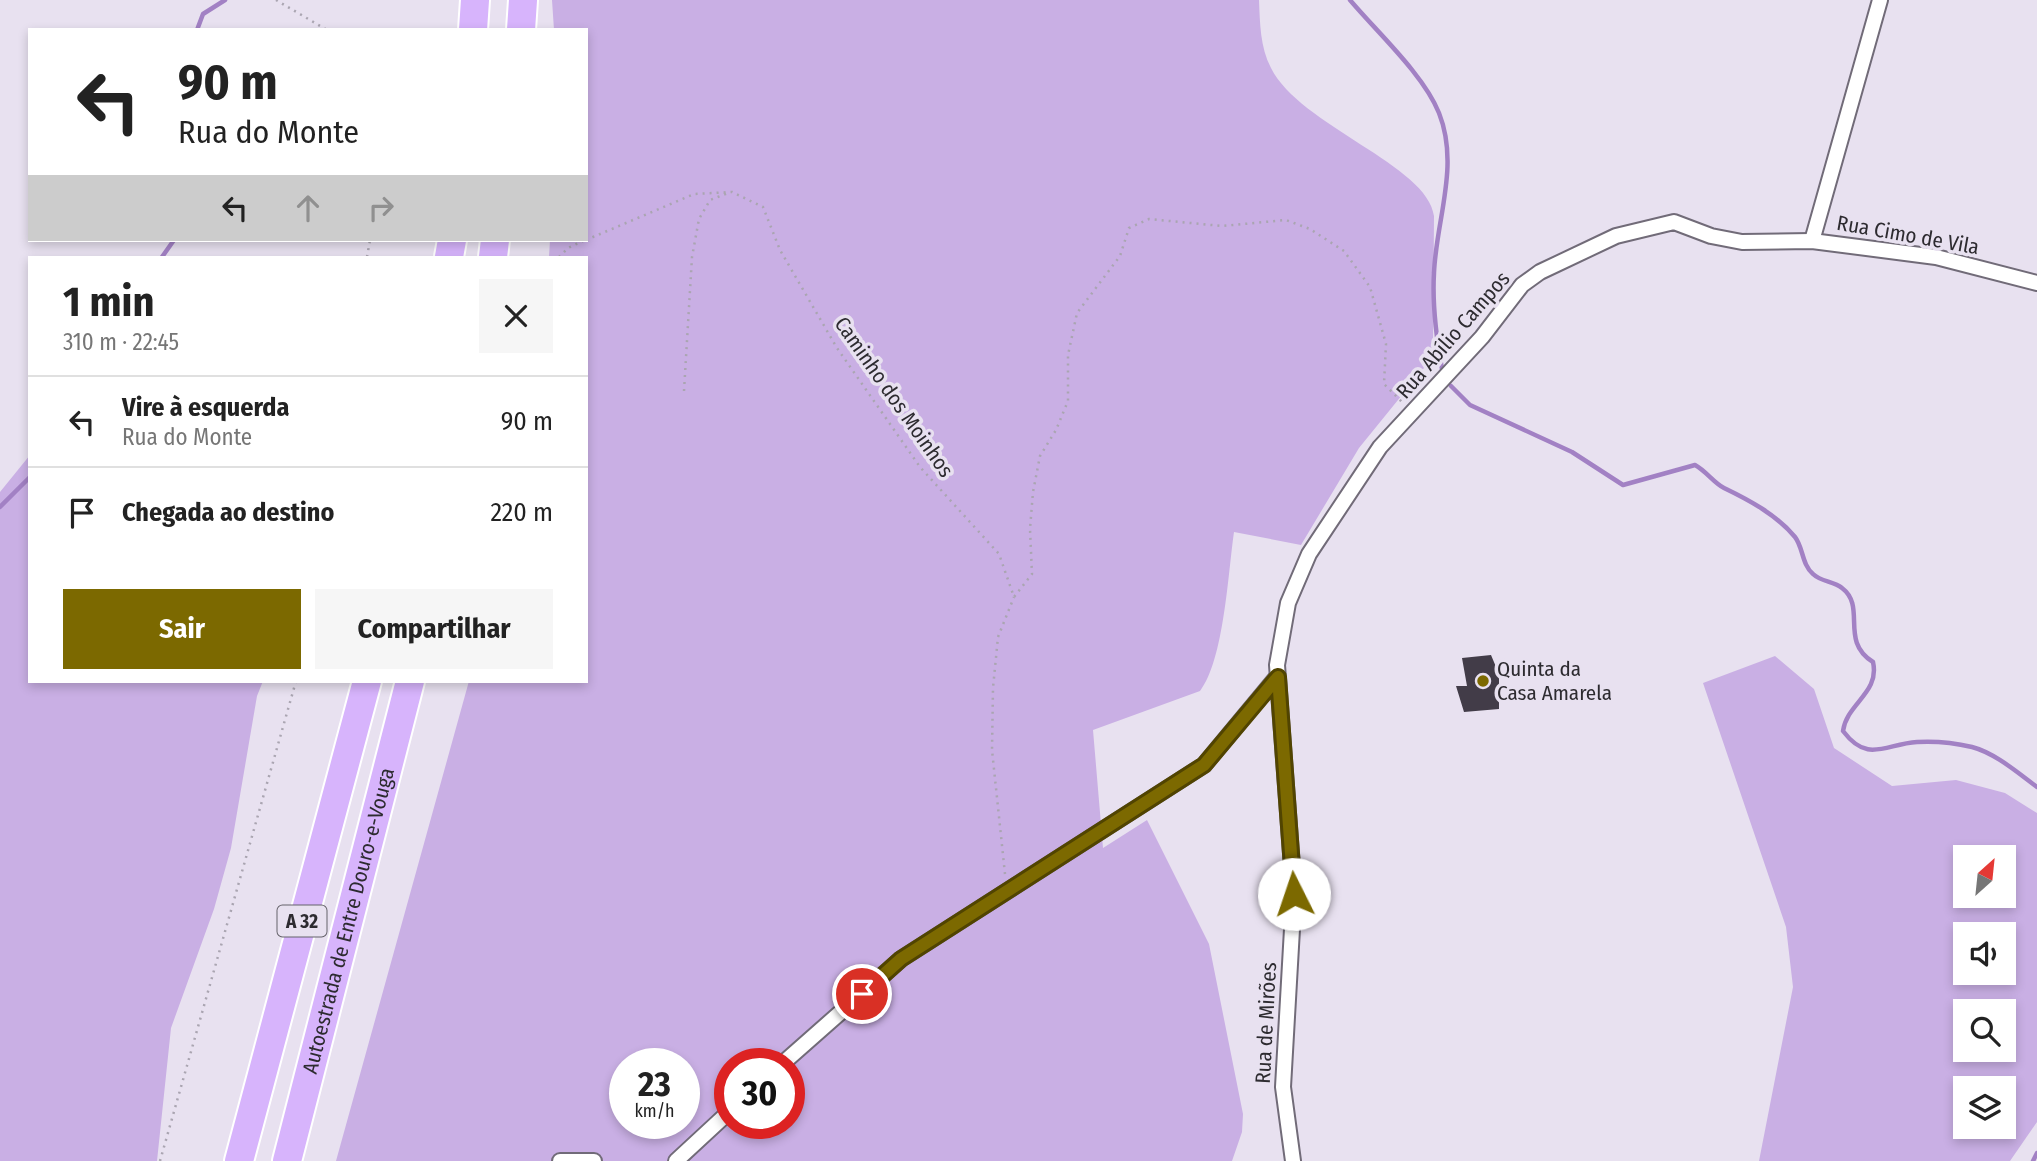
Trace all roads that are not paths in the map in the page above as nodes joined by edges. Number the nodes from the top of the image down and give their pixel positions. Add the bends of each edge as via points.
1 (475, 0) edge
2 (523, 0) edge
3 (1880, 0) edge
4 (473, 28) edge
5 (522, 28) edge
6 (1812, 240) junction
7 (2037, 283) edge
8 (1278, 677) junction
9 (367, 683) edge
10 (409, 683) edge
11 (800, 1048) edge
12 (714, 1126) edge
13 (239, 1161) edge
14 (287, 1161) edge
15 (561, 1161) edge
16 (594, 1161) edge
17 (676, 1161) edge
18 (1293, 1161) edge

1 - 4 highway
2 - 5 highway
3 - 6 street
6 - 7 street, Rua Cimo de Vila via 1936,257
6 - 8 street, Rua Abílio Campos via 1742,242 1674,222 1616,236 1522,285 1482,337 1380,447 1309,554 1288,603 1276,665
8 - 11 street via 1204,765 901,959
8 - 18 street, Rua de Mirões via 1294,894 1283,1087
9 - 13 highway, Autoestrada de Entre Douro-e-Vouga / A 32
10 - 14 highway, Autoestrada de Entre Douro-e-Vouga / A 32
12 - 17 street
15 - 16 street

